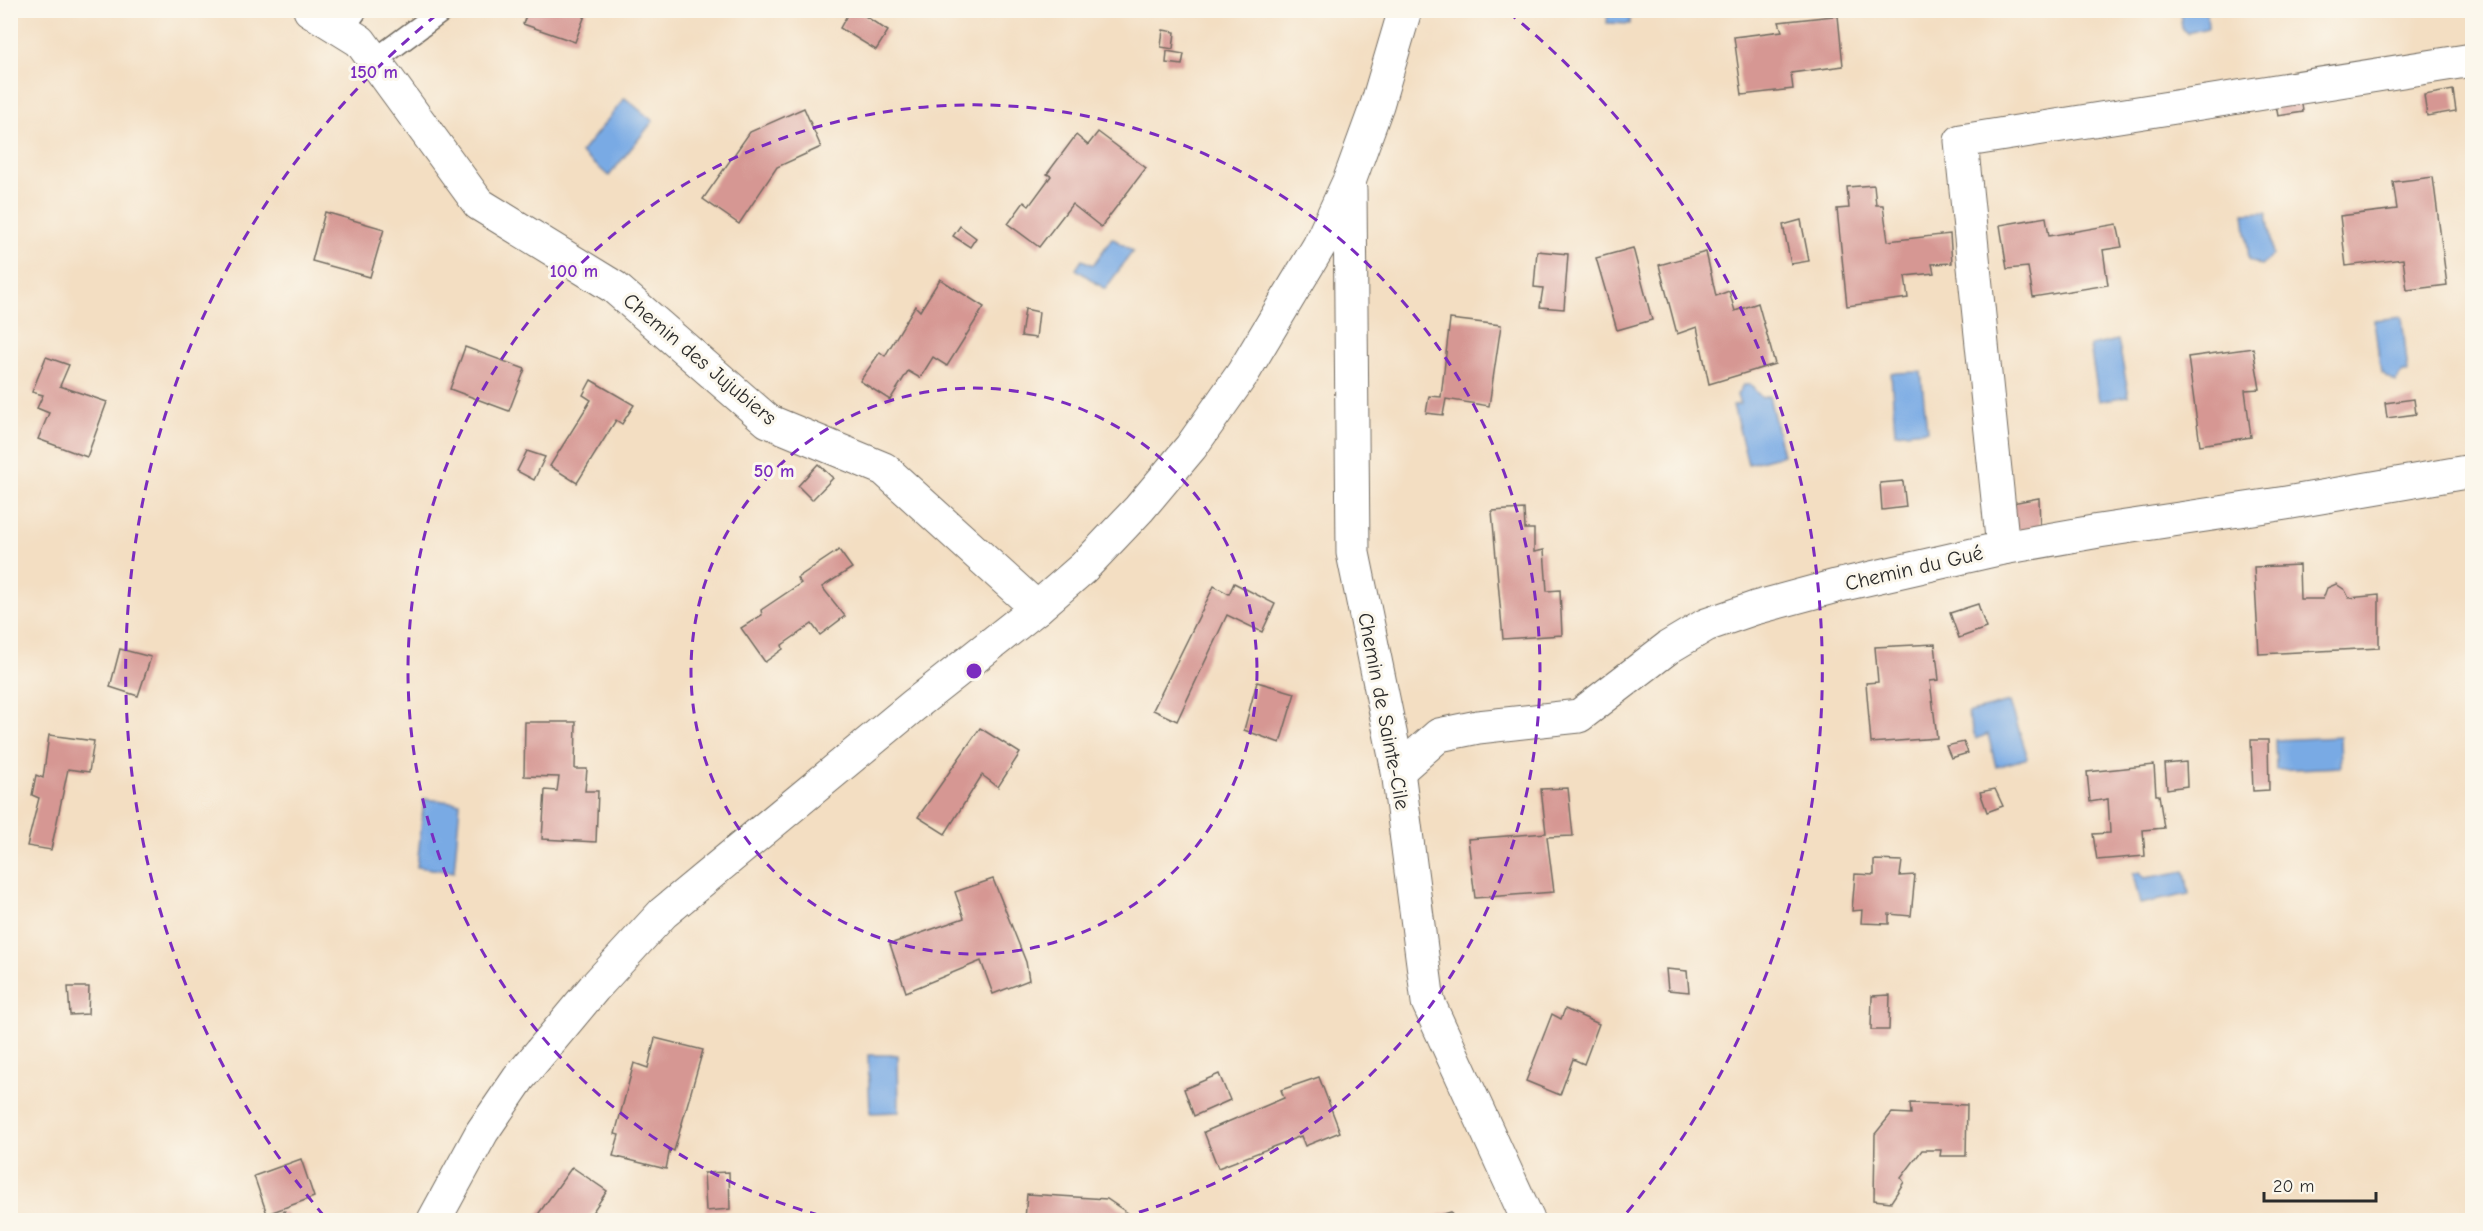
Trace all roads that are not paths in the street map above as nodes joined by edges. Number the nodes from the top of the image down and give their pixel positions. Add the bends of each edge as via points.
1 (310, 10) edge
2 (443, 10) edge
3 (1405, 10) edge
4 (349, 20) edge
5 (2472, 60) edge
6 (374, 61) junction
7 (1350, 179) junction
8 (2472, 471) edge
9 (2003, 548) junction
10 (1037, 608) junction
11 (1398, 771) junction
12 (434, 1221) edge
13 (1528, 1221) edge

1 - 4 street, Chemin des Jujubiers
2 - 6 lane
3 - 7 street
4 - 6 street, Chemin des Jujubiers
5 - 9 street via 1961,141
6 - 10 street, Chemin des Jujubiers via 479,204 614,287 768,421 884,469
7 - 10 street via 1313,255 1243,373 1191,447 1083,568
7 - 11 street, Chemin de Sainte-Cile via 1353,553
8 - 9 street, Chemin du Gué
9 - 11 street, Chemin du Gué via 1836,586 1706,625 1659,654 1579,716 1489,725 1439,735
10 - 12 street via 663,914 594,988 519,1078 482,1132
11 - 13 street, Chemin de Sainte-Cile via 1428,1002

